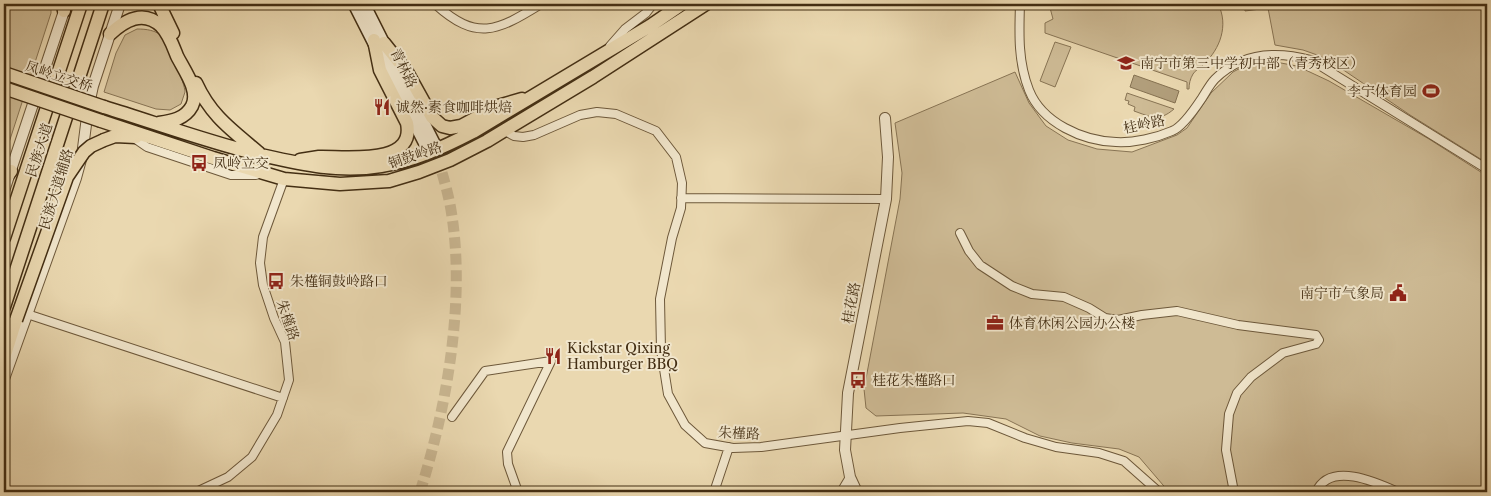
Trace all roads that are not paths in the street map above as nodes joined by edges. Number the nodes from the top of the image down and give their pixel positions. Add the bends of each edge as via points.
1 (81, 4) edge
2 (103, 4) edge
3 (120, 4) edge
4 (159, 4) edge
5 (354, 4) edge
6 (364, 4) edge
7 (435, 4) edge
8 (541, 4) edge
9 (653, 4) edge
10 (682, 4) edge
11 (706, 4) edge
12 (1020, 4) edge
13 (64, 6) edge
14 (110, 34) junction
15 (379, 41) junction
16 (602, 55) junction
17 (4, 73) edge
18 (4, 88) edge
19 (536, 95) junction
20 (104, 107) joint
21 (885, 118) dead end
22 (101, 121) joint
23 (156, 123) junction
24 (117, 126) junction
25 (505, 131) junction
26 (132, 137) junction
27 (150, 137) junction
28 (430, 145) tunnel mouth
29 (260, 155) junction
30 (289, 162) junction
31 (1487, 170) edge
32 (268, 174) junction
33 (7, 175) edge
34 (284, 179) junction
35 (4, 191) edge
36 (681, 198) junction
37 (886, 199) junction
38 (960, 233) dead end
39 (4, 238) edge
40 (4, 307) edge
41 (22, 317) junction
42 (4, 358) edge
43 (4, 379) edge
44 (283, 398) junction
45 (452, 417) dead end
46 (846, 435) junction
47 (729, 447) junction
48 (850, 477) junction
49 (196, 492) edge
50 (518, 492) edge
51 (714, 492) edge
52 (841, 492) edge
53 (857, 492) edge
54 (1159, 492) edge
55 (1234, 492) edge
56 (1316, 492) edge
57 (1398, 492) edge

1 - 39 main road, 民族大道
2 - 40 main road, 民族大道
3 - 14 street, 民族大道辅路
4 - 29 main road via 208,105 221,121
5 - 15 main road, 青林路
6 - 15 main road, 青林路
7 - 8 street via 450,18 479,30 496,28
9 - 16 street
10 - 16 main road, 铜鼓岭路
11 - 25 main road, 铜鼓岭路
12 - 31 street, 桂岭路 via 1019,42 1030,92 1044,113 1065,128 1090,139 1117,142 1146,139 1174,131 1193,111 1215,79 1236,64 1266,54 1311,60
13 - 33 street
14 - 23 main road via 122,23 136,18 156,22 166,32 191,83 193,102 177,120
14 - 41 street, 民族大道辅路 via 90,103 76,178
15 - 19 main road via 407,72 432,117 446,127 461,126 498,106
15 - 28 main road, 青林路
15 - 30 main road via 380,70 408,123 405,142 394,152 369,157 320,157
16 - 19 main road, 铜鼓岭路
17 - 20 main road, 凤岭立交桥, bridge
18 - 22 main road, 凤岭立交桥, bridge
19 - 30 main road, 铜鼓岭路 via 473,132 416,158 380,166 339,169
20 - 23 main road, 铜鼓岭路
21 - 37 street, 桂花路 via 888,157
22 - 24 main road, 铜鼓岭路
23 - 29 main road, 铜鼓岭路
24 - 26 street
24 - 27 main road, 铜鼓岭路
25 - 34 main road, 铜鼓岭路 via 450,160 389,181 340,184
25 - 36 street, 朱槿路 via 514,136 534,135 580,115 597,112 632,120 656,131 676,157 682,183
26 - 27 main road
26 - 32 street via 146,147 231,175
26 - 41 main road, bridge via 115,136 91,146 67,177
27 - 32 main road, 铜鼓岭路
29 - 30 main road, 铜鼓岭路
32 - 34 main road, 铜鼓岭路
33 - 35 street
34 - 44 street, 朱槿路 via 263,237 260,263 263,285 285,342 289,380
36 - 37 street
36 - 47 street, 朱槿路 via 660,299 660,350 668,394 685,425 705,443
37 - 46 street, 桂花路 via 848,393
38 - 55 street via 980,265 1006,282 1032,294 1064,297 1105,318 1118,320 1177,311 1238,325 1316,335 1319,340 1316,344 1283,353 1251,376 1237,393 1229,414 1226,450
41 - 42 main road
41 - 43 street, 民族大道辅路
41 - 44 street
44 - 49 street, 朱槿路 via 277,416 252,457 228,478
45 - 50 street via 485,371 550,360 507,452 506,458
46 - 47 street, 朱槿路 via 761,447
46 - 48 street, 桂花路
46 - 54 street, 朱槿路 via 948,422 988,423 1056,447 1099,453 1124,462
47 - 51 street
48 - 52 street
48 - 53 street, 桂花路
56 - 57 street via 1329,478 1346,476 1368,480

